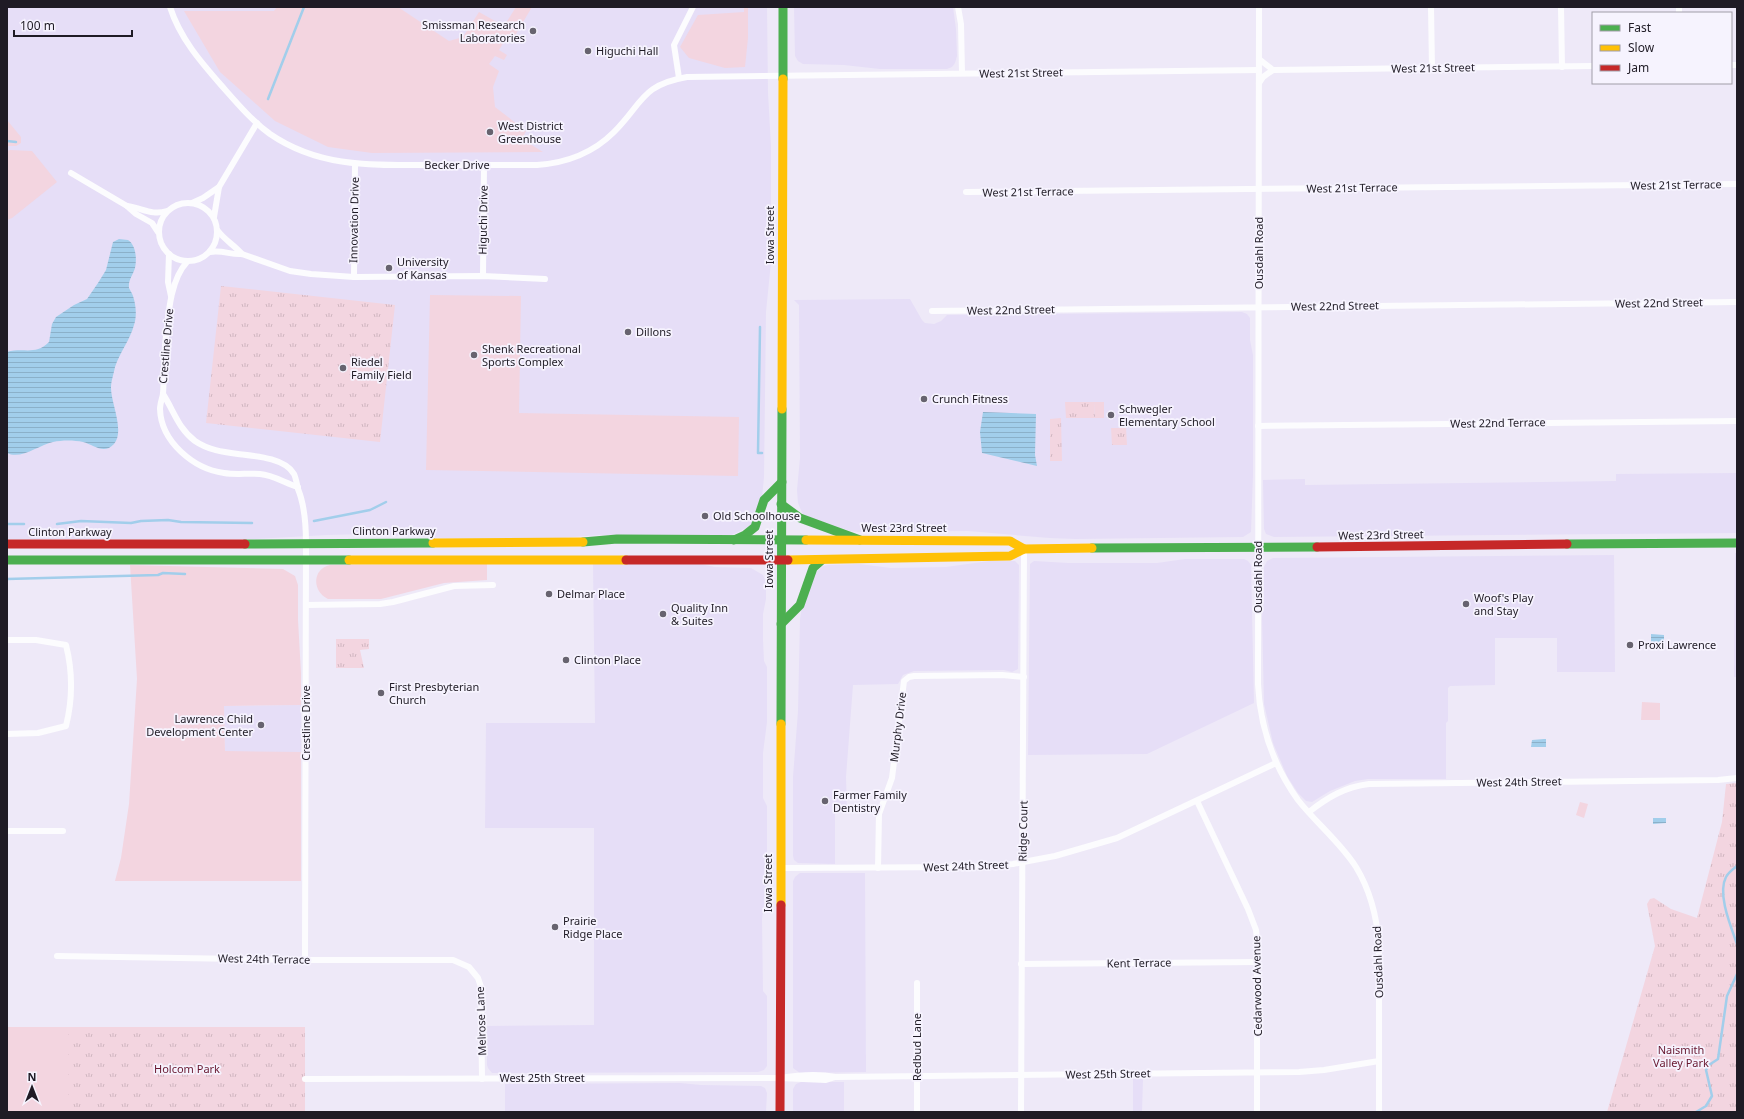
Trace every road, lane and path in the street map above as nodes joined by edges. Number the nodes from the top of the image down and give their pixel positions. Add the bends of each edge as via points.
1 (170, 7) edge
2 (693, 7) edge
3 (783, 7) edge
4 (958, 7) edge
5 (1259, 7) edge
6 (1432, 7) edge
7 (1561, 7) edge
8 (1259, 58) junction
9 (1592, 66) edge
10 (1562, 67) junction
11 (1432, 68) junction
12 (1259, 70) junction
13 (1273, 70) junction
14 (962, 73) junction
15 (783, 75) junction
16 (679, 78) junction
17 (1259, 84) junction
18 (257, 123) junction
19 (355, 164) junction
20 (484, 165) junction
21 (71, 173) dead end
22 (1737, 184) edge
23 (219, 187) junction
24 (1259, 189) junction
25 (966, 192) dead end
26 (192, 203) junction
27 (127, 206) junction
28 (167, 211) junction
29 (214, 217) junction
30 (218, 231) junction
31 (158, 233) junction
32 (210, 252) junction
33 (169, 254) junction
34 (242, 254) junction
35 (187, 262) junction
36 (483, 276) junction
37 (354, 277) junction
38 (545, 279) dead end
39 (171, 297) junction
40 (1737, 302) edge
41 (1258, 307) junction
42 (932, 311) dead end
43 (163, 394) junction
44 (1737, 421) edge
45 (1258, 426) junction
46 (782, 482) junction
47 (298, 487) junction
48 (781, 504) junction
49 (781, 539) junction
50 (734, 540) junction
51 (860, 540) junction
52 (306, 543) junction
53 (1737, 543) edge
54 (7, 544) edge
55 (1258, 548) junction
56 (1024, 549) junction
57 (306, 559) junction
58 (7, 560) edge
59 (781, 560) junction
60 (822, 560) junction
61 (493, 585) dead end
62 (306, 606) junction
63 (781, 624) junction
64 (7, 640) edge
65 (1024, 677) junction
66 (7, 734) edge
67 (1276, 764) junction
68 (1737, 778) edge
69 (1197, 802) junction
70 (1309, 812) junction
71 (7, 831) edge
72 (63, 831) dead end
73 (1023, 862) junction
74 (780, 868) junction
75 (878, 868) junction
76 (57, 956) dead end
77 (305, 960) junction
78 (1257, 962) junction
79 (1021, 964) junction
80 (469, 967) joint
81 (917, 983) dead end
82 (1379, 1061) junction
83 (1257, 1073) junction
84 (1021, 1075) junction
85 (917, 1076) junction
86 (482, 1078) junction
87 (780, 1078) junction
88 (305, 1080) dead end
89 (780, 1112) edge
90 (917, 1112) edge
91 (1021, 1112) edge
92 (1257, 1112) edge
93 (1379, 1112) edge

1 - 18 street, Becker Drive via 191,49 239,106
2 - 16 street via 674,45
3 - 15 main road, Iowa Street
4 - 14 street
5 - 8 street, Ousdahl Road
6 - 11 street
7 - 10 street
8 - 12 street, Ousdahl Road
8 - 13 street
9 - 10 street, West 21st Street
10 - 11 street, West 21st Street
11 - 13 street, West 21st Street
12 - 14 street, West 21st Street
12 - 17 street, Ousdahl Road
13 - 17 street via 1263,76
14 - 15 street, West 21st Street
15 - 16 street, Becker Drive
15 - 46 main road, Iowa Street
16 - 20 street, Becker Drive via 652,89 613,132 598,145 575,157 549,164
17 - 24 street, Ousdahl Road
18 - 19 street, Becker Drive via 297,148 326,159
18 - 23 street
19 - 20 street, Becker Drive
19 - 37 street, Innovation Drive
20 - 36 street, Higuchi Drive
21 - 27 street
22 - 24 street, West 21st Terrace
23 - 26 street
23 - 29 street
24 - 25 street, West 21st Terrace
24 - 41 street, Ousdahl Road
26 - 28 street via 179,204
26 - 29 street via 205,208
27 - 28 street via 139,207 153,213
27 - 31 street via 152,223
28 - 31 street
29 - 30 street
30 - 32 street
30 - 34 street
31 - 33 street via 161,245
32 - 34 street
32 - 35 street via 196,261
33 - 35 street
33 - 39 street, Crestline Drive via 168,282
34 - 37 street via 290,271
35 - 39 street, Crestline Drive via 178,274
36 - 37 street
36 - 38 street
39 - 43 street, Crestline Drive
40 - 41 street, West 22nd Street
41 - 42 street, West 22nd Street
41 - 45 street, Ousdahl Road
43 - 47 street, Crestline Drive via 178,423 196,441 215,450 268,458 278,462 294,474
43 - 47 street, Crestline Drive via 160,408 166,430 173,442 200,466 225,474 272,476
44 - 45 street, West 22nd Terrace
45 - 55 street, Ousdahl Road
46 - 48 main road, Iowa Street
46 - 50 main road via 764,500 755,527
47 - 52 street, Crestline Drive via 304,510
48 - 49 main road, Iowa Street
48 - 51 main road via 800,518
49 - 50 main road, Clinton Parkway
49 - 51 main road, West 23rd Street
49 - 59 main road, Iowa Street
50 - 52 main road, Clinton Parkway
51 - 56 main road, West 23rd Street via 1010,541
52 - 54 main road, Clinton Parkway
52 - 57 street, Crestline Drive
53 - 55 main road, West 23rd Street
55 - 56 main road, West 23rd Street
55 - 67 street, Ousdahl Road via 1259,697 1266,736
56 - 60 main road, West 23rd Street via 1010,556
56 - 65 street, Ridge Court
57 - 58 main road
57 - 59 main road
57 - 62 street, Crestline Drive
59 - 60 main road, West 23rd Street
59 - 63 main road, Iowa Street
60 - 63 main road via 813,568 800,605
61 - 62 street via 454,586 380,604
62 - 77 street, Crestline Drive
63 - 74 main road, Iowa Street
64 - 66 street via 36,640 66,645 72,677 71,704 66,726 38,733
65 - 73 street, Ridge Court
65 - 75 street, Murphy Drive via 914,676 904,681 892,778 879,814
67 - 69 street, West 24th Street
67 - 70 street, Ousdahl Road
68 - 70 street, West 24th Street via 1369,784 1336,793
69 - 73 street, West 24th Street via 1098,845 1063,855
69 - 78 street, Cedarwood Avenue via 1253,921 1257,941
70 - 82 street, Ousdahl Road via 1356,867 1373,906 1379,945
71 - 72 street
73 - 75 street, West 24th Street via 972,867
73 - 79 street, Ridge Court
74 - 75 street, West 24th Street
74 - 87 main road, Iowa Street
76 - 77 street, West 24th Terrace
77 - 80 street, West 24th Terrace via 453,960
78 - 79 street, Kent Terrace
78 - 83 street, Cedarwood Avenue
79 - 84 street, Ridge Court
80 - 86 street, Melrose Lane via 478,978 482,991
81 - 85 street, Redbud Lane
82 - 83 street, West 25th Street via 1324,1070
82 - 93 street, Ousdahl Road
83 - 84 street, West 25th Street
83 - 92 street, Cedarwood Avenue
84 - 85 street, West 25th Street
84 - 91 street, Ridge Court
85 - 87 street, West 25th Street via 797,1075
85 - 90 street, Redbud Lane
86 - 87 street, West 25th Street
86 - 88 street, West 25th Street
87 - 89 main road, Iowa Street

